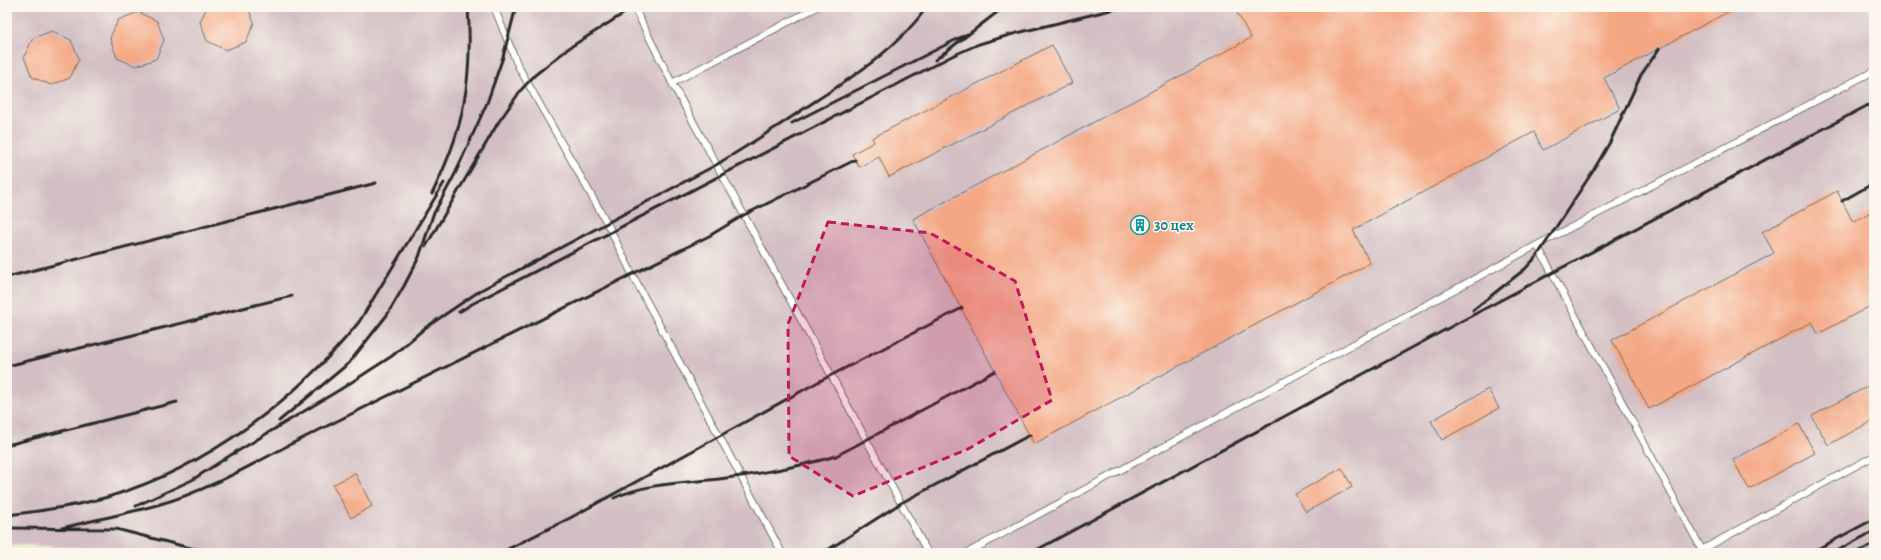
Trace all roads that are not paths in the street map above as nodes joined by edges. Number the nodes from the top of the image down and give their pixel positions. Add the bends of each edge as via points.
1 (494, 7) edge
2 (634, 7) edge
3 (817, 7) edge
4 (1874, 71) edge
5 (672, 83) junction
6 (1537, 245) junction
7 (1874, 456) edge
8 (1702, 550) junction
9 (782, 553) edge
10 (928, 553) edge
11 (967, 553) edge
12 (1696, 553) edge

1 - 9 lane via 518,66 607,223
2 - 5 lane
3 - 5 lane
4 - 6 lane
5 - 10 lane
6 - 8 lane
6 - 11 lane
7 - 8 lane
8 - 12 lane

